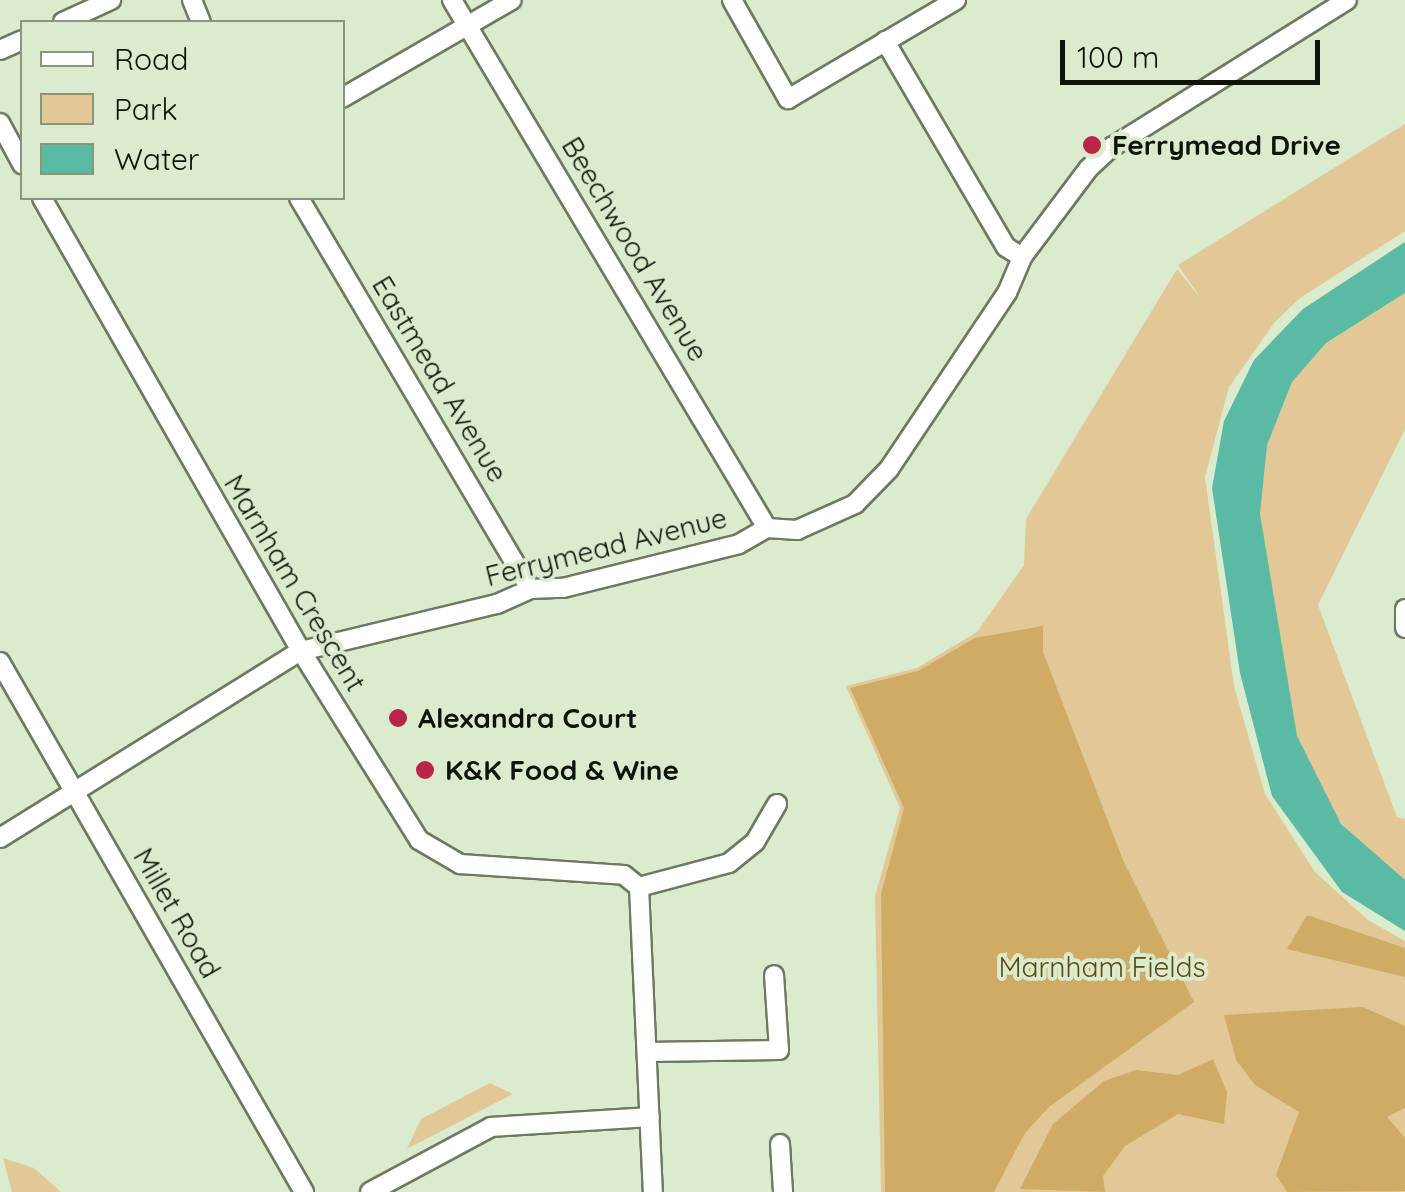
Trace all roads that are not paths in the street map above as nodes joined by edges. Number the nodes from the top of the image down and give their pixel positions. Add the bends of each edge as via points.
1 (111, 0) edge
2 (452, 0) edge
3 (512, 0) edge
4 (732, 0) edge
5 (956, 0) edge
6 (1310, 0) edge
7 (1348, 0) edge
8 (1320, 17) junction
9 (67, 20) edge
10 (468, 25) junction
11 (885, 41) junction
12 (345, 96) edge
13 (0, 124) edge
14 (20, 160) edge
15 (43, 200) edge
16 (301, 200) edge
17 (1022, 258) junction
18 (767, 528) junction
19 (530, 589) junction
20 (1405, 609) edge
21 (1405, 628) edge
22 (301, 651) junction
23 (0, 662) edge
24 (74, 789) junction
25 (777, 804) dead end
26 (0, 838) edge
27 (639, 888) junction
28 (774, 975) dead end
29 (647, 1052) junction
30 (650, 1117) junction
31 (780, 1144) dead end
32 (304, 1192) edge
33 (370, 1192) edge
34 (654, 1192) edge
35 (783, 1192) edge

1 - 9 street
2 - 10 street, Beechwood Avenue
3 - 10 street
4 - 11 street via 788,99
5 - 11 street
6 - 8 street
7 - 8 street, Ferrymead Avenue
8 - 17 street, Ferrymead Avenue via 1112,148
10 - 12 street
10 - 18 street, Beechwood Avenue
11 - 17 street via 1006,247
13 - 14 street
15 - 22 street, Marnham Crescent
16 - 19 street, Eastmead Avenue
17 - 18 street, Ferrymead Avenue via 1007,293 873,489 834,517 798,530
18 - 19 street, Ferrymead Avenue via 739,544 563,588
19 - 22 street, Ferrymead Avenue via 497,604
20 - 21 street
22 - 24 street, Ferrymead Avenue
22 - 27 street, Marnham Crescent via 419,840 460,864 624,875
23 - 24 street, Millet Road
24 - 26 street, Ferrymead Avenue
24 - 32 street, Millet Road
25 - 27 street via 755,842 729,863
27 - 29 street
28 - 29 street via 778,1050
29 - 30 street
30 - 33 street via 491,1127
30 - 34 street
31 - 35 street

